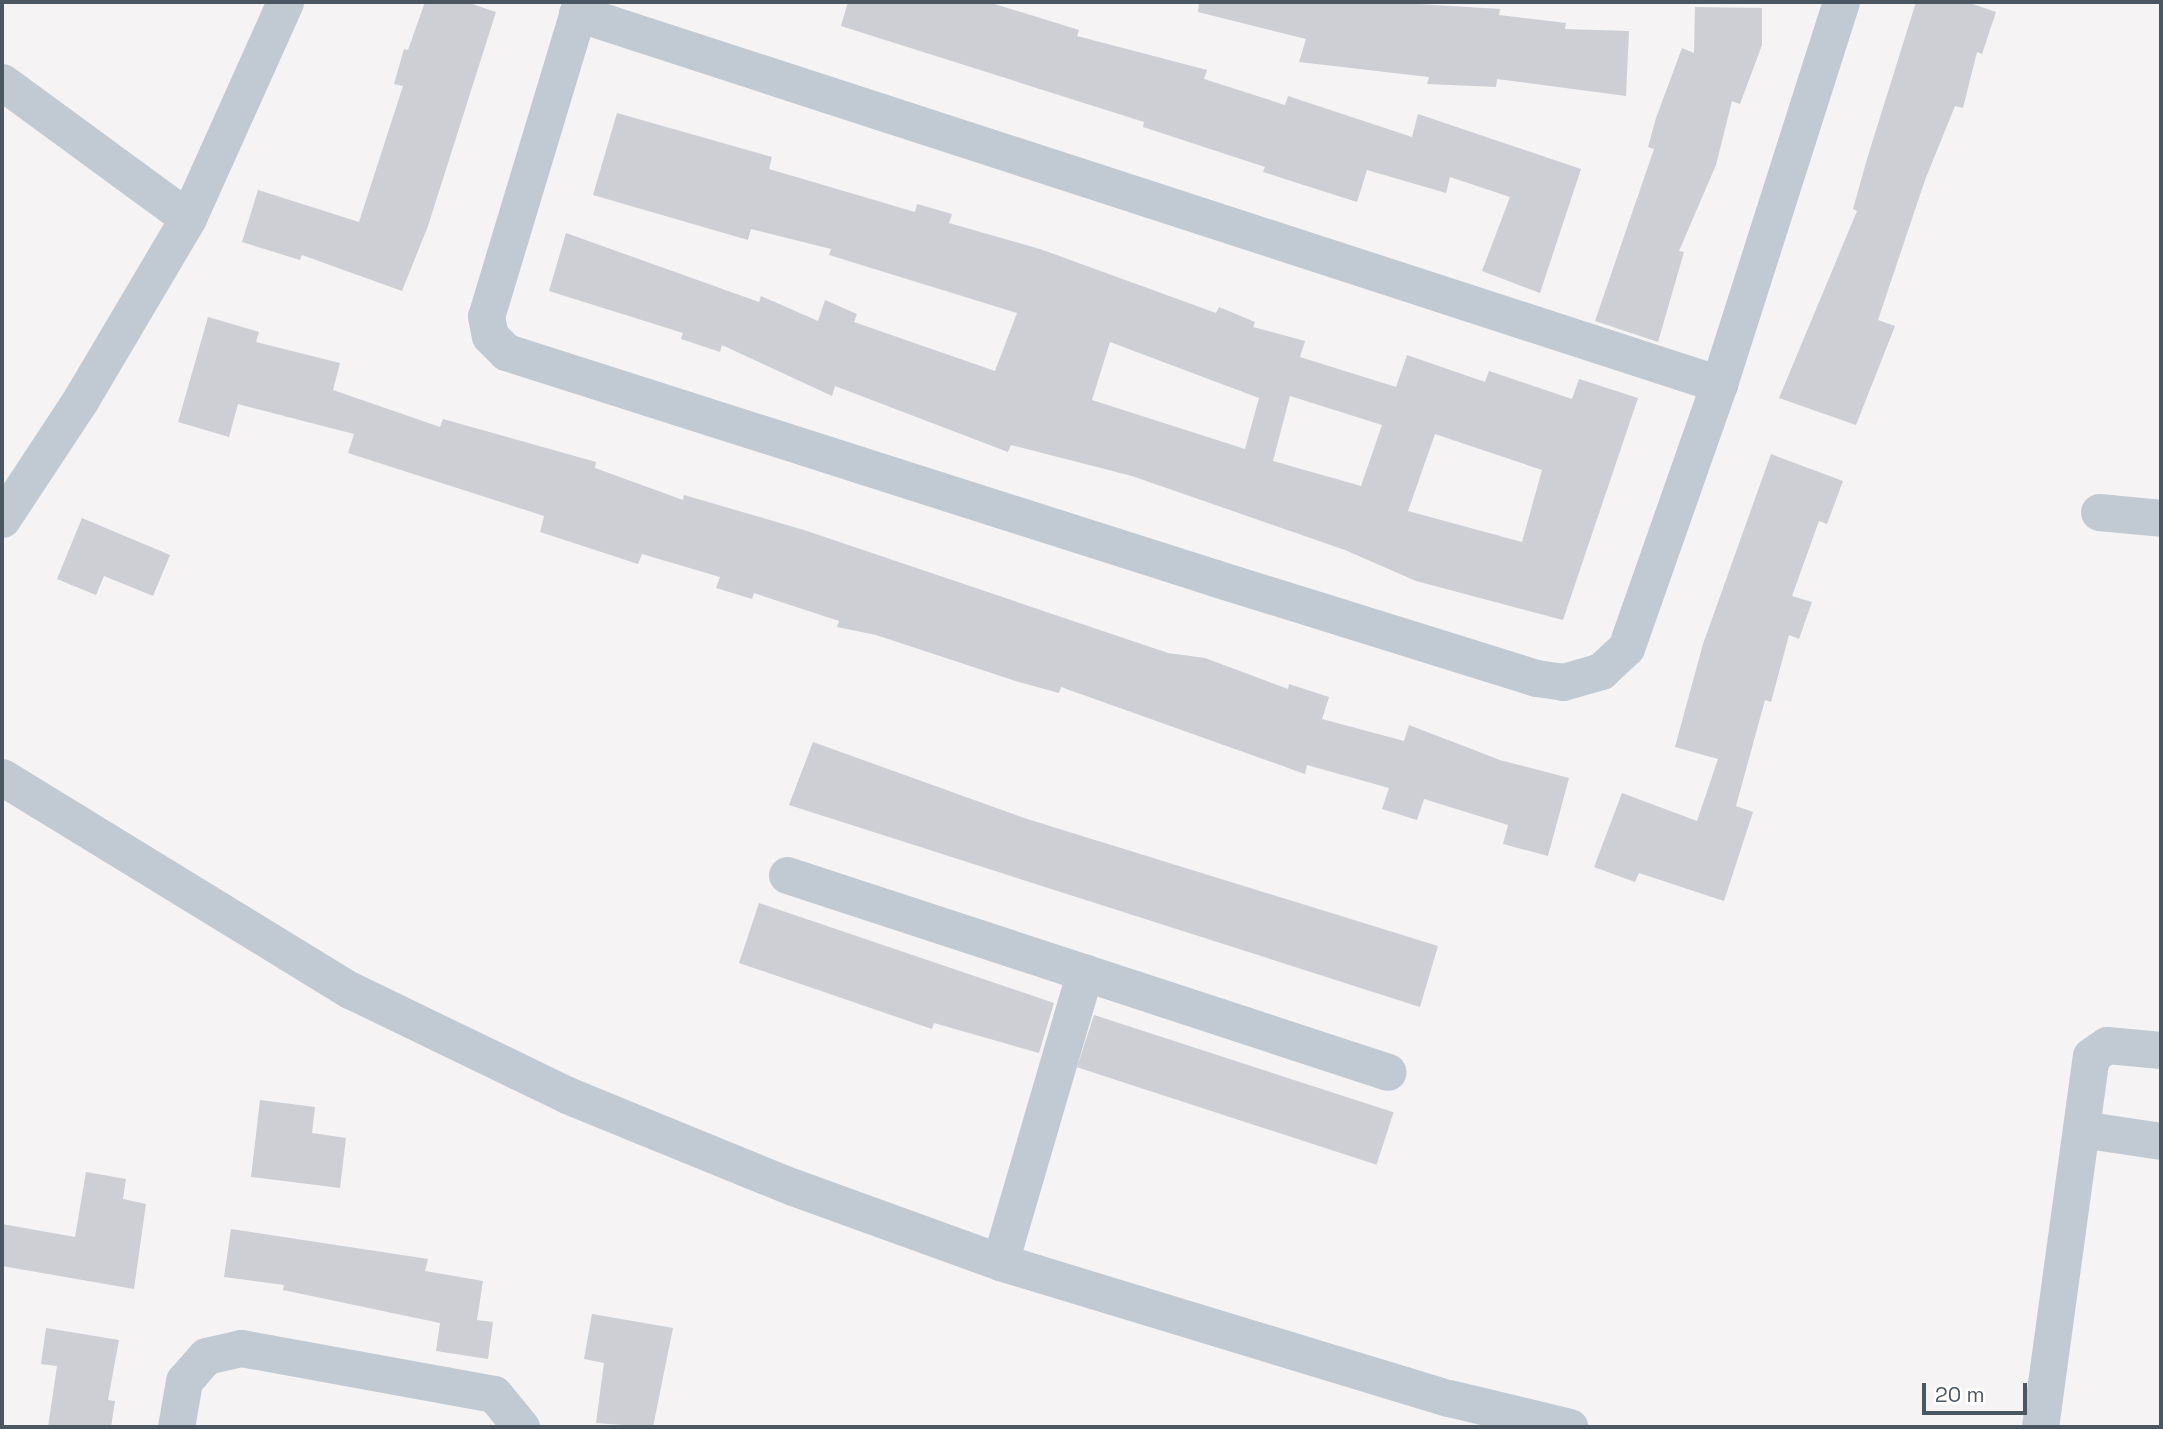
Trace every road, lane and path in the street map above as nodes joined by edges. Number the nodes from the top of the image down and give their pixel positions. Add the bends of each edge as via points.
1 (285, 2) edge
2 (1841, 2) edge
3 (579, 7) edge
4 (2, 82) edge
5 (188, 218) junction
6 (1719, 384) junction
7 (2099, 512) dead end
8 (2, 519) edge
9 (2161, 519) edge
10 (2, 777) edge
11 (788, 876) dead end
12 (1085, 972) junction
13 (2161, 1050) edge
14 (1388, 1072) dead end
15 (2081, 1129) junction
16 (2161, 1141) edge
17 (1000, 1262) junction
18 (176, 1427) edge
19 (521, 1427) edge
20 (1570, 1427) edge
21 (2040, 1427) edge

1 - 5 street
2 - 6 street
3 - 6 street
3 - 6 street via 486,316 490,336 506,352 1215,579 1536,678 1563,682 1601,671 1626,648
4 - 5 street
5 - 8 street via 81,399
7 - 9 street
10 - 17 street via 350,990 567,1096
11 - 12 street
12 - 14 street
12 - 17 street
13 - 15 street via 2107,1045 2091,1056
15 - 16 street
15 - 21 street
17 - 20 street via 1448,1398
18 - 19 street via 184,1381 206,1356 241,1348 494,1394

